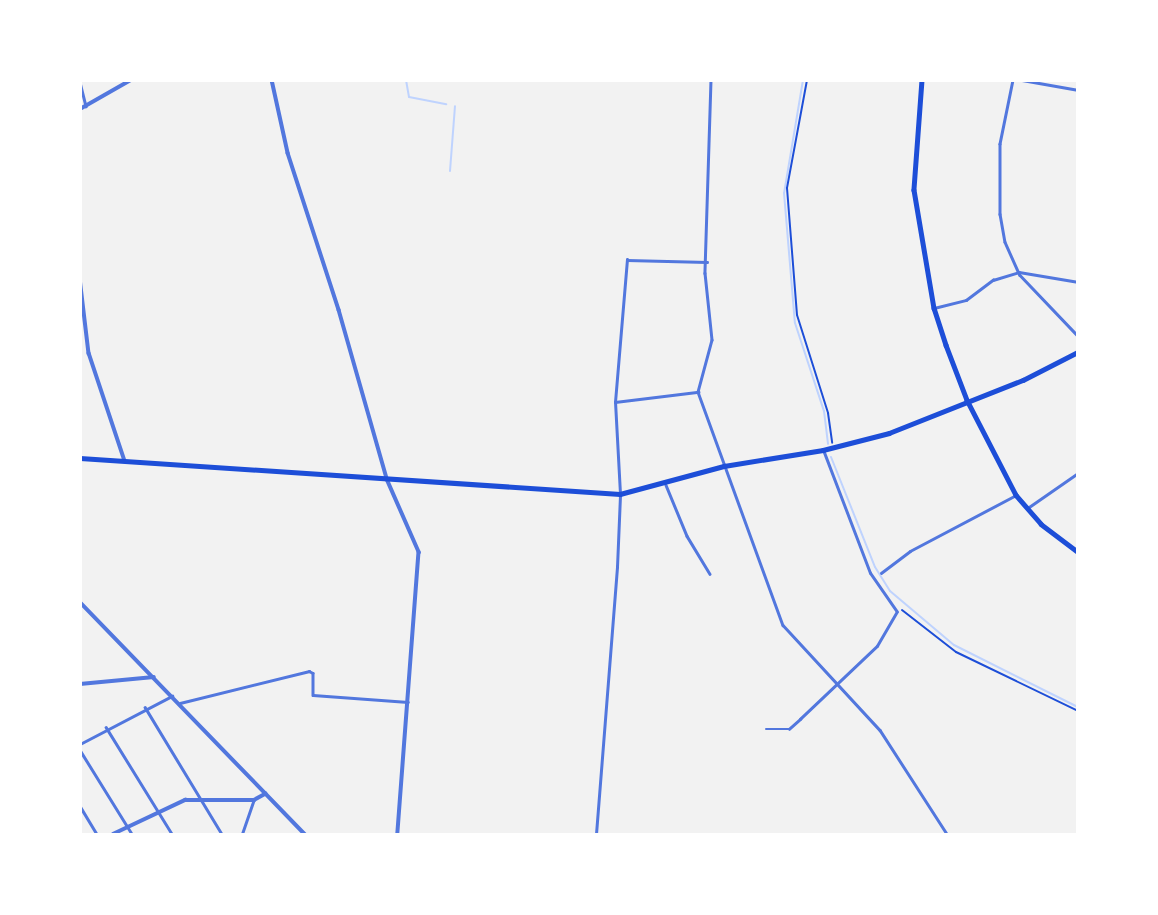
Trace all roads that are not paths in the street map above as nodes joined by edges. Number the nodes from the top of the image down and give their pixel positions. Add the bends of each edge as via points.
1 (131, 80) edge
2 (272, 80) edge
3 (711, 80) edge
4 (922, 80) edge
5 (1013, 80) edge
6 (1022, 80) edge
7 (80, 82) edge
8 (1077, 90) edge
9 (86, 106) junction
10 (80, 109) edge
11 (707, 262) junction
12 (1019, 272) junction
13 (80, 278) edge
14 (1077, 282) edge
15 (934, 308) junction
16 (1077, 336) edge
17 (1077, 352) edge
18 (698, 391) junction
19 (967, 400) junction
20 (615, 402) junction
21 (823, 450) junction
22 (80, 458) edge
23 (125, 460) junction
24 (724, 466) junction
25 (1077, 472) edge
26 (387, 479) junction
27 (666, 485) junction
28 (620, 494) junction
29 (1016, 495) junction
30 (1027, 509) junction
31 (1077, 552) edge
32 (881, 573) dead end
33 (710, 574) dead end
34 (80, 602) edge
35 (154, 677) junction
36 (836, 683) junction
37 (80, 684) edge
38 (172, 696) junction
39 (408, 702) junction
40 (178, 703) junction
41 (145, 707) junction
42 (106, 727) junction
43 (766, 729) dead end
44 (80, 744) edge
45 (80, 750) edge
46 (88, 763) junction
47 (80, 767) edge
48 (265, 793) junction
49 (199, 798) junction
50 (254, 800) junction
51 (80, 806) edge
52 (156, 810) junction
53 (127, 826) junction
54 (97, 835) edge
55 (113, 835) edge
56 (132, 835) edge
57 (172, 835) edge
58 (222, 835) edge
59 (242, 835) edge
60 (305, 835) edge
61 (398, 835) edge
62 (596, 835) edge
63 (947, 835) edge

1 - 9 street
2 - 26 street via 288,153
3 - 11 street
4 - 15 main road via 914,190
5 - 12 street via 1000,144 1000,214 1005,242
6 - 8 street
7 - 9 street
9 - 10 street
11 - 18 street via 712,340
11 - 20 street via 627,260
12 - 14 street
12 - 15 street via 993,280 966,300
12 - 16 street
13 - 23 street via 89,353
15 - 19 main road
17 - 19 main road via 1023,380
18 - 20 street
18 - 24 street
19 - 21 main road via 889,433
19 - 29 main road
20 - 28 street
21 - 24 main road
21 - 36 street via 875,583 897,609 877,646
22 - 23 main road
23 - 26 main road
24 - 27 main road
24 - 36 street via 783,625
25 - 30 street
26 - 28 main road
26 - 39 street via 419,552
27 - 28 main road
27 - 33 street via 687,536
28 - 62 street
29 - 30 main road
29 - 32 street via 910,551
30 - 31 main road
34 - 35 street
35 - 37 street
35 - 38 street
36 - 43 street via 789,729
36 - 63 street via 903,760
38 - 40 street
38 - 41 street
39 - 40 street via 313,695 313,673 309,671
39 - 61 street
40 - 48 street
41 - 42 street
41 - 49 street
42 - 44 street
42 - 52 street
45 - 46 street
46 - 47 street
46 - 53 street
48 - 50 street
48 - 60 street
49 - 50 street
49 - 52 street
49 - 58 street
50 - 59 street
51 - 54 street
52 - 53 street
52 - 57 street
53 - 55 street
53 - 56 street

